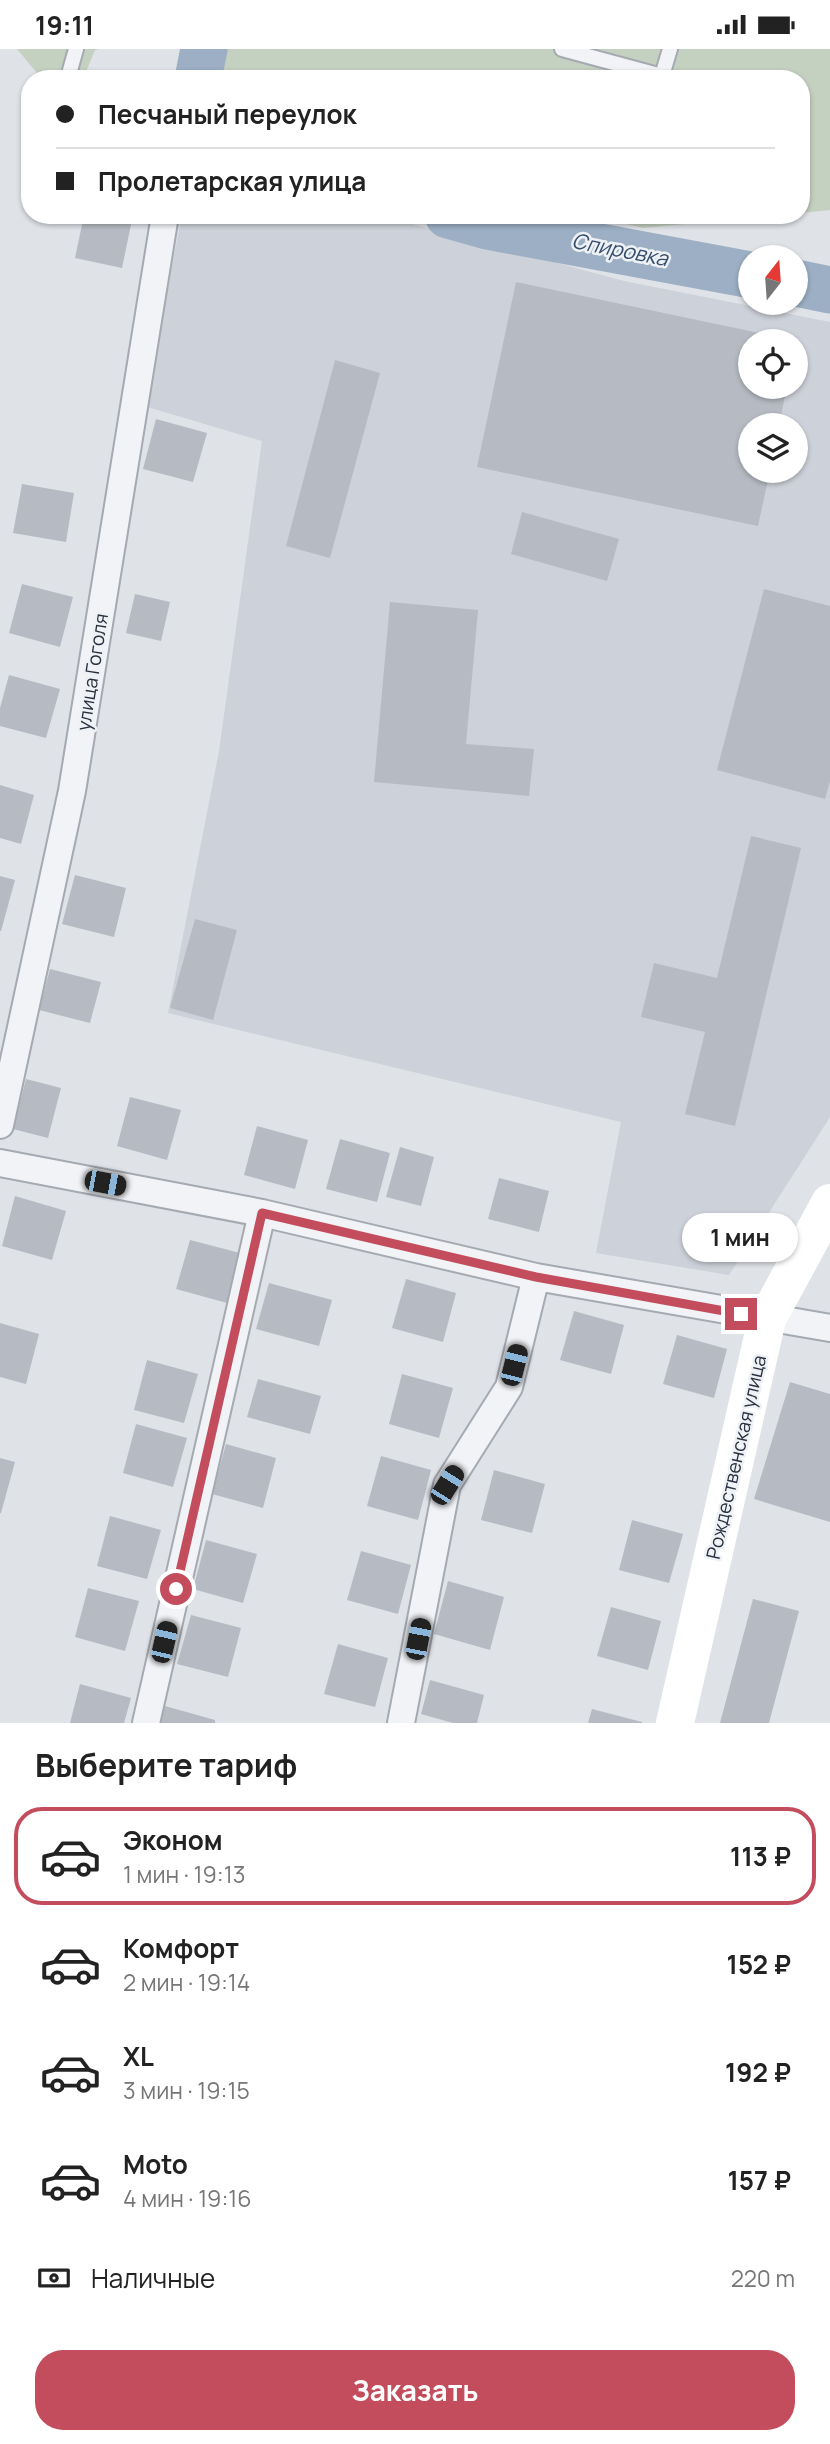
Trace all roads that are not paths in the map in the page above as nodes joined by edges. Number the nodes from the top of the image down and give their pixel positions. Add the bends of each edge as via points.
1 (76, 49) edge
2 (562, 49) edge
3 (670, 49) edge
4 (70, 70) edge
5 (637, 70) edge
6 (664, 70) edge
7 (164, 224) edge
8 (0, 1125) edge
9 (0, 1163) edge
10 (830, 1203) edge
11 (262, 1213) junction
12 (536, 1277) junction
13 (767, 1319) junction
14 (830, 1328) edge
15 (146, 1723) edge
16 (401, 1723) edge
17 (675, 1723) edge

1 - 4 lane
2 - 5 lane
3 - 6 lane
7 - 8 street, улица Гоголя via 72,791
9 - 11 street
10 - 13 main road, Рождественская улица
11 - 12 street
11 - 15 street
12 - 13 street
12 - 16 street via 509,1387 447,1485
13 - 14 street
13 - 17 main road, Рождественская улица

